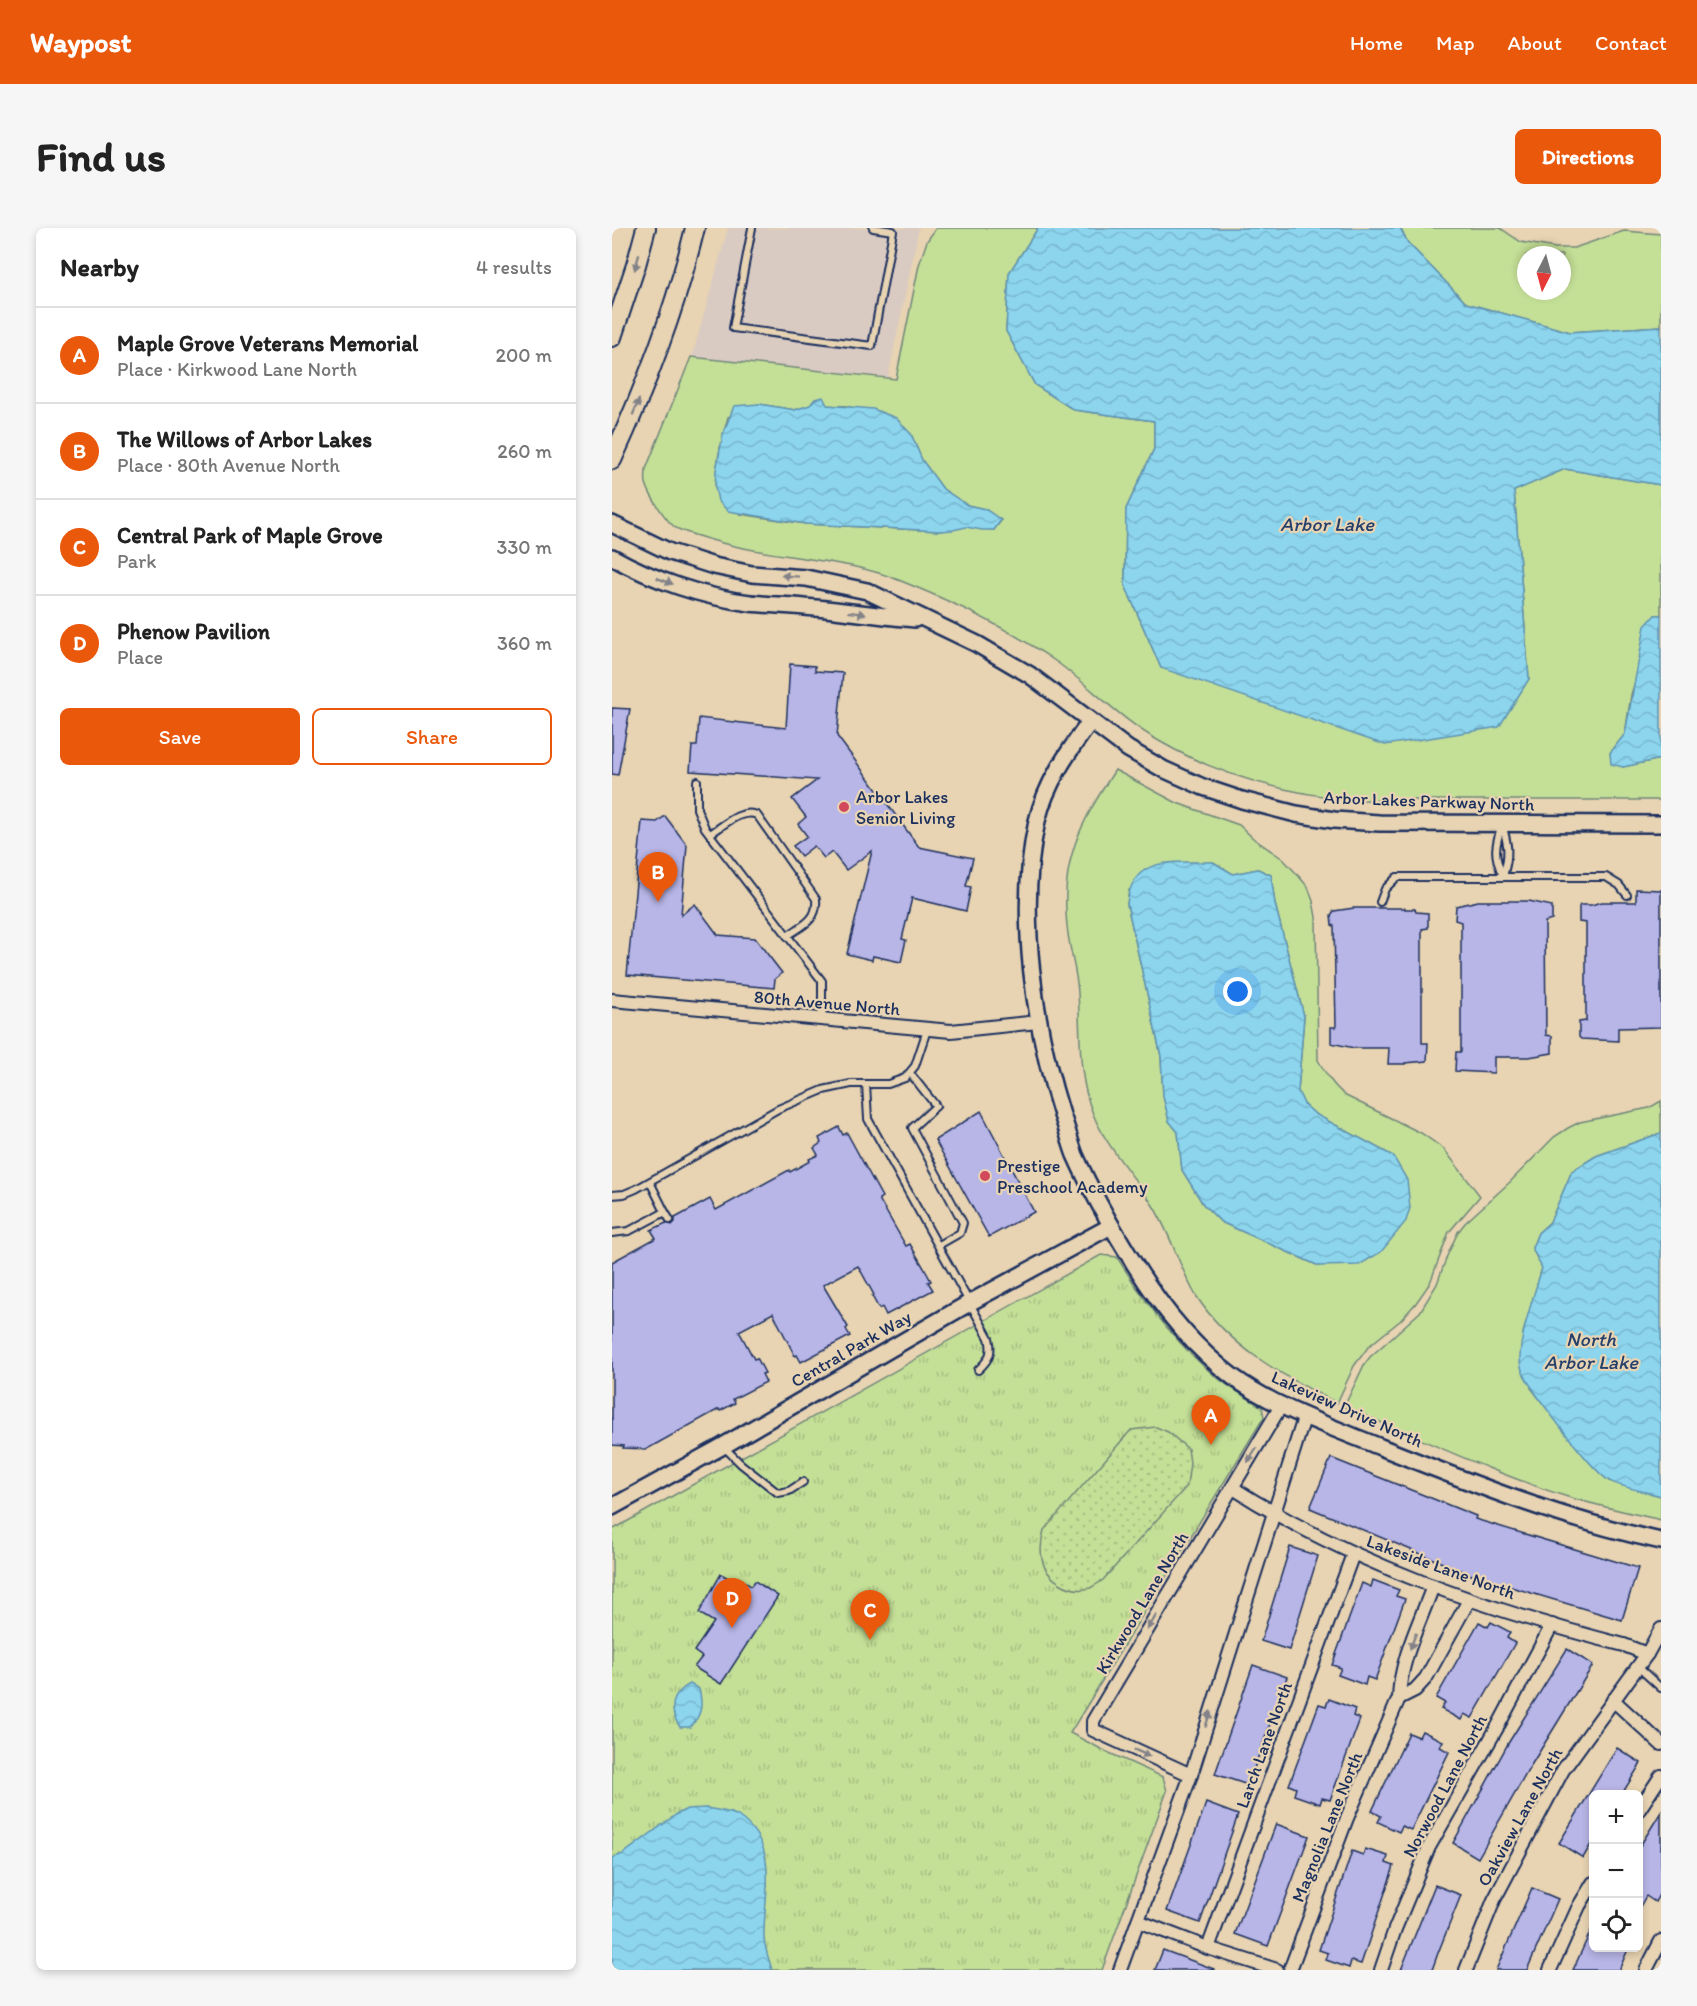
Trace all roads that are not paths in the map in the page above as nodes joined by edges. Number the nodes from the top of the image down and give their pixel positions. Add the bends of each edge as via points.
1 (646, 228) edge
2 (695, 228) edge
3 (752, 228) edge
4 (873, 228) edge
5 (612, 337) edge
6 (612, 460) edge
7 (612, 524) edge
8 (612, 557) edge
9 (924, 619) junction
10 (1090, 722) junction
11 (697, 781) dead end
12 (1502, 824) junction
13 (1661, 824) edge
14 (710, 834) junction
15 (1503, 876) junction
16 (1627, 895) dead end
17 (1380, 902) dead end
18 (787, 936) junction
19 (612, 1000) edge
20 (822, 1021) junction
21 (1038, 1022) junction
22 (927, 1030) junction
23 (910, 1072) junction
24 (866, 1084) junction
25 (650, 1182) junction
26 (612, 1196) edge
27 (665, 1212) junction
28 (670, 1220) dead end
29 (1110, 1226) junction
30 (612, 1233) edge
31 (939, 1245) junction
32 (970, 1302) junction
33 (978, 1370) dead end
34 (1282, 1404) junction
35 (1305, 1416) junction
36 (723, 1446) junction
37 (803, 1482) dead end
38 (1233, 1488) junction
39 (612, 1507) edge
40 (1274, 1514) junction
41 (1661, 1541) edge
42 (1353, 1554) junction
43 (1433, 1586) junction
44 (1469, 1600) junction
45 (1552, 1625) junction
46 (1661, 1629) edge
47 (1647, 1654) junction
48 (1638, 1667) junction
49 (1661, 1688) edge
50 (1399, 1698) junction
51 (1613, 1700) junction
52 (1661, 1744) edge
53 (1191, 1775) junction
54 (1661, 1776) edge
55 (1643, 1803) edge
56 (1589, 1889) edge
57 (1138, 1921) junction
58 (1661, 1941) edge
59 (1208, 1948) junction
60 (1120, 1970) edge
61 (1277, 1970) edge
62 (1290, 1970) edge
63 (1381, 1970) edge
64 (1466, 1970) edge
65 (1550, 1970) edge
66 (1646, 1970) edge

1 -> 5 main road
6 -> 2 main road via 647,379
3 - 4 lane via 733,328 872,346 893,231
9 -> 7 street, Arbor Lakes Parkway North via 867,591 807,578 752,574 714,566 670,552
8 -> 9 street, Arbor Lakes Parkway North via 708,595 750,603
9 - 10 street, Arbor Lakes Parkway North via 1030,675
10 - 12 street, Arbor Lakes Parkway North via 1128,749 1173,773 1242,800 1296,814 1379,823
10 - 21 street, Lakeview Drive North via 1047,790 1034,839 1029,922
11 - 14 lane via 697,809
12 - 13 street, Arbor Lakes Parkway North
12 - 15 lane via 1508,843
12 - 15 lane via 1496,861
14 - 18 lane
14 - 18 lane via 743,813 757,815 816,899 814,917
15 - 16 lane via 1606,877
15 - 17 lane via 1397,877 1385,889
18 - 20 lane via 822,981
19 - 20 street, 80th Avenue North
20 - 22 street, 80th Avenue North
21 - 22 street, 80th Avenue North
21 - 29 street, Lakeview Drive North via 1075,1154
22 - 23 lane via 920,1056
23 - 24 lane via 888,1084
23 - 31 lane via 936,1106 912,1128 963,1223 960,1233
24 - 25 lane via 823,1090 778,1109
24 - 31 lane via 868,1119
25 - 26 lane
25 - 27 lane
27 - 28 lane
27 - 30 lane via 629,1231
29 - 32 street, Central Park Way
29 - 34 street, Lakeview Drive North via 1149,1288 1187,1337 1233,1377
31 - 32 lane
32 - 33 lane via 992,1347 988,1361
32 - 36 street, Central Park Way
34 - 35 street, Lakeview Drive North
34 -> 38 street, Kirkwood Lane North
35 - 40 street
35 - 41 street, Lakeview Drive North via 1549,1511
36 - 37 lane via 778,1493
36 - 39 street, Central Park Way
38 - 40 street, Lakeside Lane North
38 -> 53 street, Kirkwood Lane North via 1093,1721 1093,1730
40 - 42 street, Lakeside Lane North
53 -> 40 street
42 - 43 street, Lakeside Lane North
42 - 59 street, Larch Lane North
43 - 44 street, Lakeside Lane North
43 -> 50 street, Magnolia Lane North via 1403,1667
44 - 45 street, Lakeside Lane North
44 - 50 street via 1426,1678
45 - 47 street, Lakeside Lane North
45 - 63 street, Norwood Lane North via 1429,1847
46 - 47 street, Oakview Lane North
47 - 48 street, Oakview Lane North
48 - 49 lane
48 - 51 street, Oakview Lane North
50 - 62 street, Magnolia Lane North via 1347,1818
51 - 52 street
51 - 64 street, Oakview Lane North via 1563,1770 1494,1900
53 - 57 street
54 - 55 street
56 - 65 street
57 - 59 street
57 - 60 street
58 - 66 street
59 - 61 street

